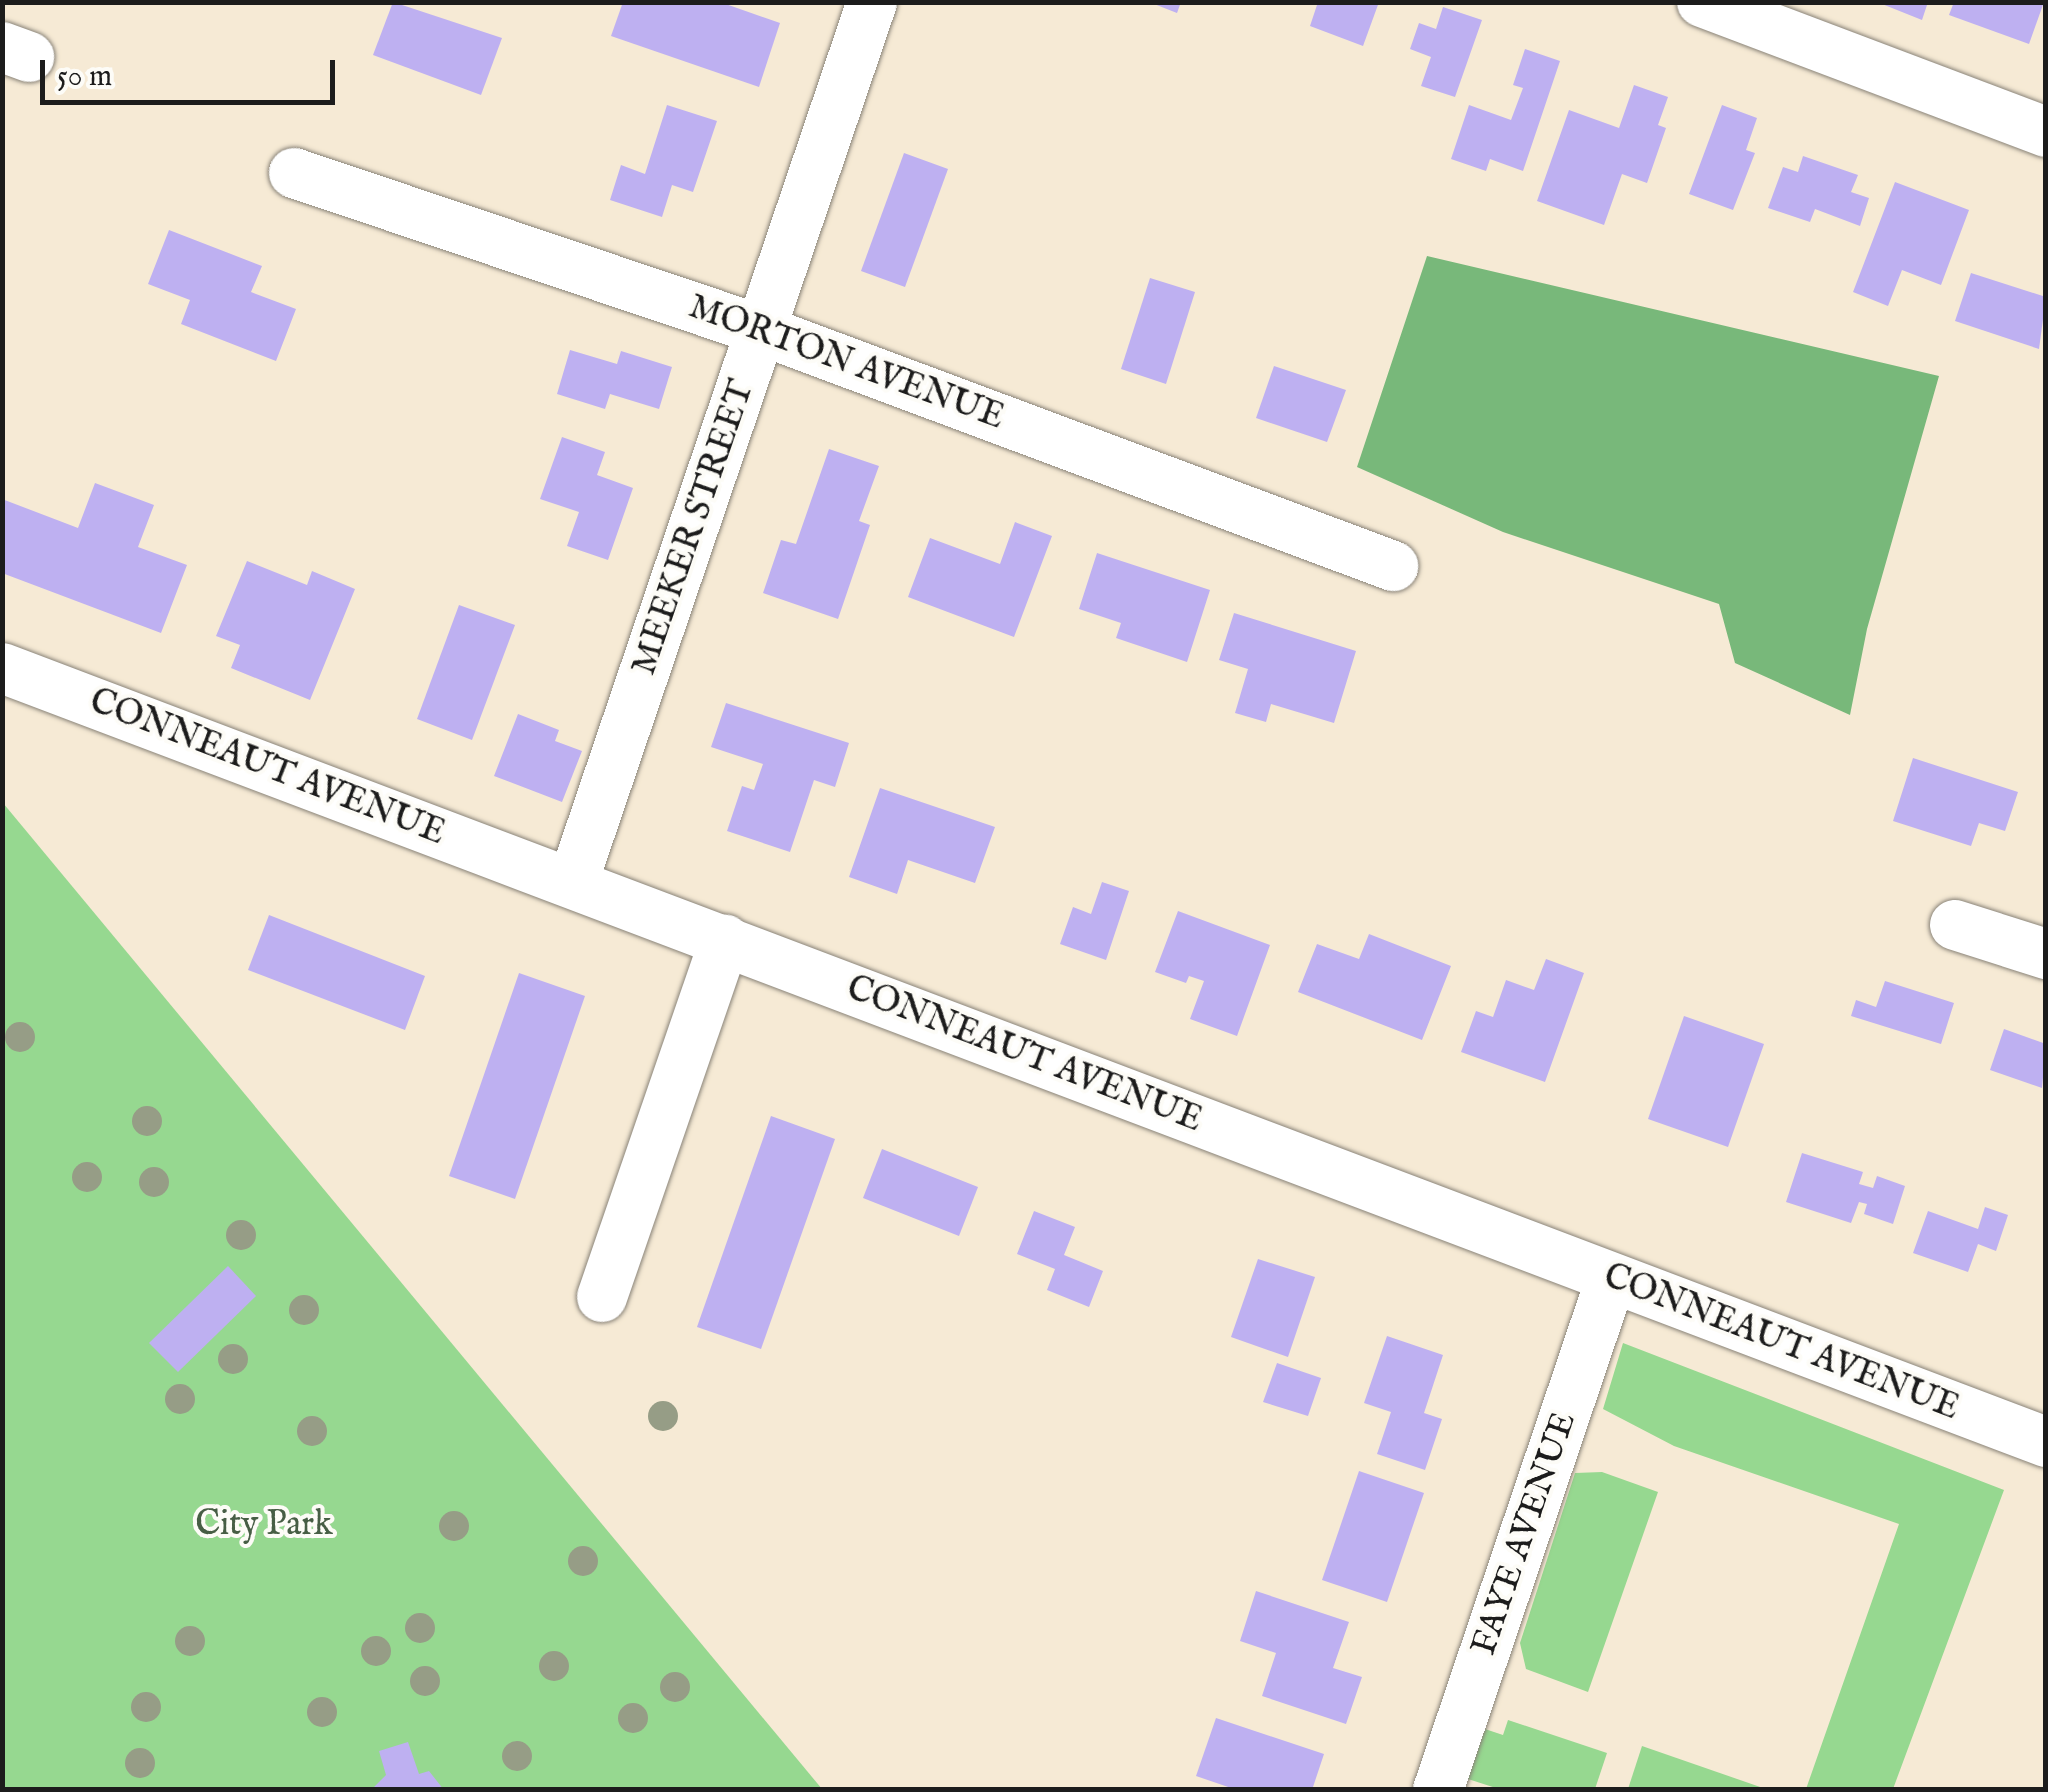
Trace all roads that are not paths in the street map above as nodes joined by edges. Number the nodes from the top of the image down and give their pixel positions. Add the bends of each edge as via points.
1 (872, 2) edge
2 (1702, 2) edge
3 (2046, 132) edge
4 (294, 173) dead end
5 (761, 330) junction
6 (1393, 566) dead end
7 (2, 668) edge
8 (573, 882) junction
9 (1955, 926) dead end
10 (725, 940) junction
11 (2046, 954) edge
12 (1611, 1279) junction
13 (602, 1297) dead end
14 (2046, 1442) edge
15 (1438, 1790) edge

1 - 5 street, MEEKER STREET
2 - 3 street
4 - 5 street, MORTON AVENUE
5 - 6 street, MORTON AVENUE
5 - 8 street, MEEKER STREET
7 - 8 street, CONNEAUT AVENUE
8 - 10 street, CONNEAUT AVENUE
9 - 11 street
10 - 12 street, CONNEAUT AVENUE
10 - 13 street
12 - 14 street, CONNEAUT AVENUE
12 - 15 street, FAYE AVENUE

